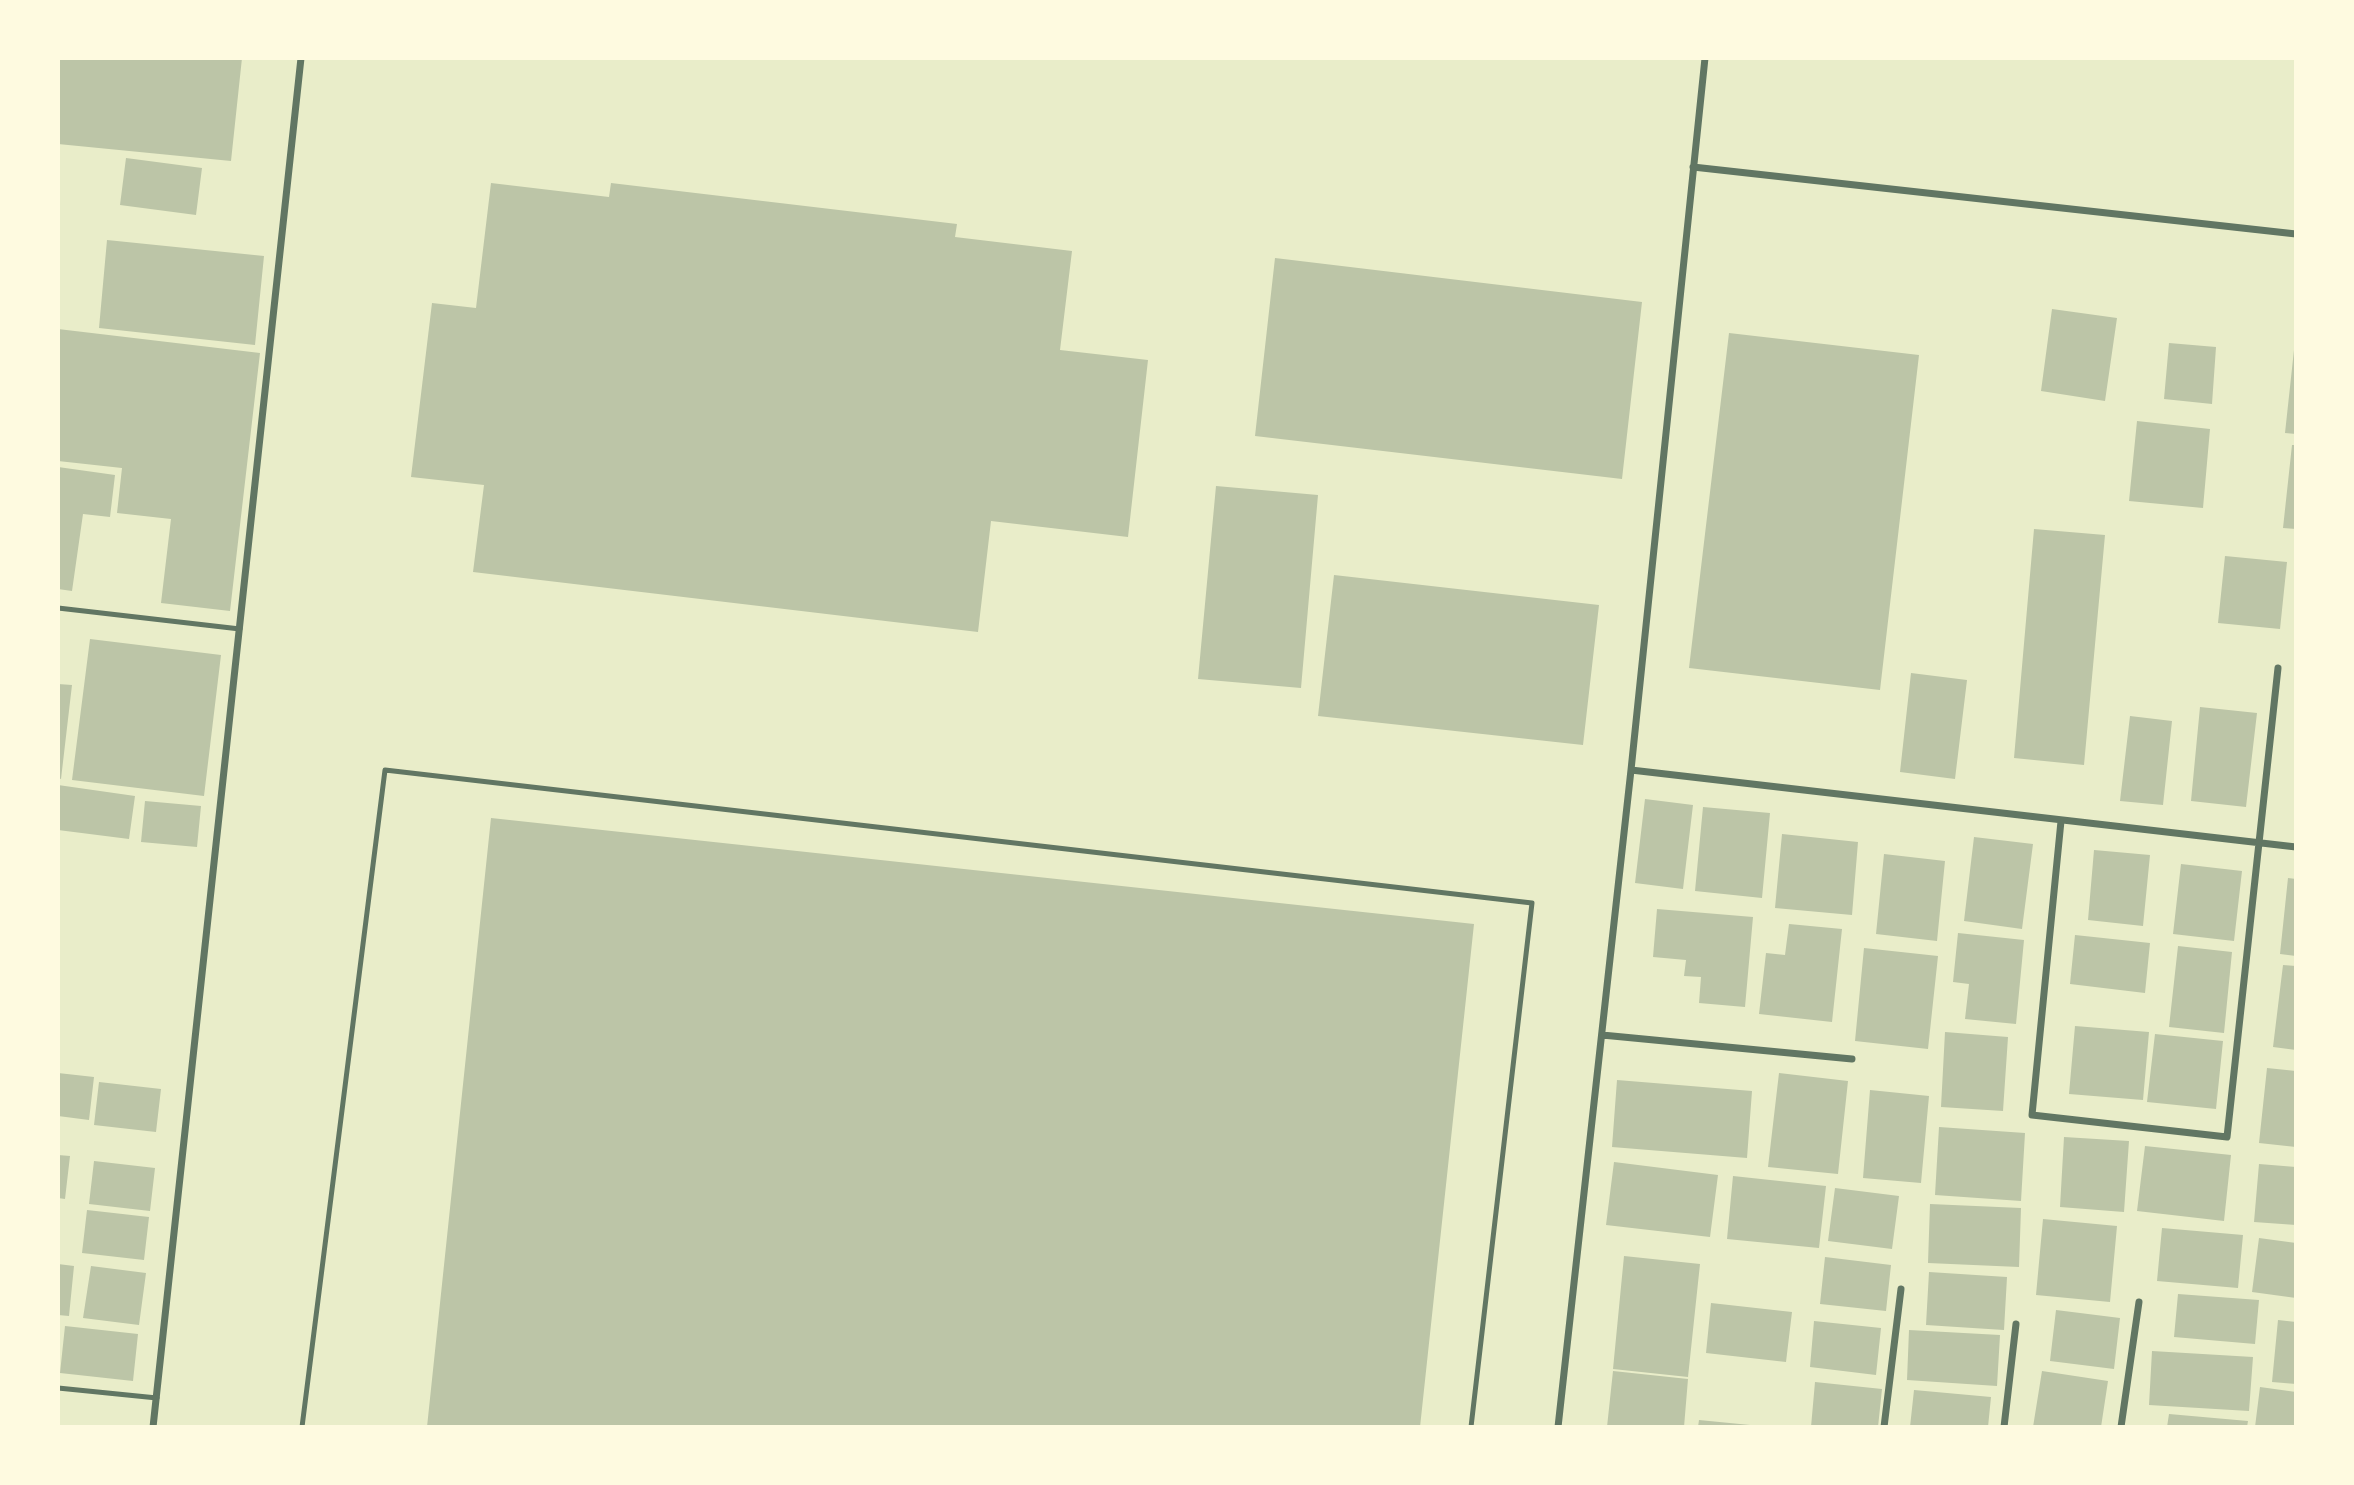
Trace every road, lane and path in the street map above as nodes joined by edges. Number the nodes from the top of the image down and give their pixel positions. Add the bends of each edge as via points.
1 (301, 58) edge
2 (1705, 58) edge
3 (1693, 167) junction
4 (2296, 234) edge
5 (58, 608) edge
6 (240, 629) junction
7 (2278, 668) dead end
8 (1631, 770) junction
9 (2061, 821) junction
10 (2260, 844) junction
11 (2296, 847) edge
12 (1602, 1035) junction
13 (1852, 1059) dead end
14 (1901, 1289) dead end
15 (2139, 1302) dead end
16 (2016, 1324) dead end
17 (58, 1388) edge
18 (156, 1398) junction
19 (153, 1427) edge
20 (302, 1427) edge
21 (1471, 1427) edge
22 (1558, 1427) edge
23 (1884, 1427) edge
24 (2004, 1427) edge
25 (2121, 1427) edge

1 - 6 street
2 - 3 street
3 - 4 street
3 - 8 street
5 - 6 lane
6 - 18 street
7 - 10 street
8 - 9 street
8 - 12 street
9 - 10 street
9 - 10 street via 2032,1115 2227,1137
10 - 11 street
12 - 13 street
12 - 22 street
14 - 23 street
15 - 25 street
16 - 24 street
17 - 18 lane
18 - 19 street
20 - 21 lane via 385,770 1531,903

